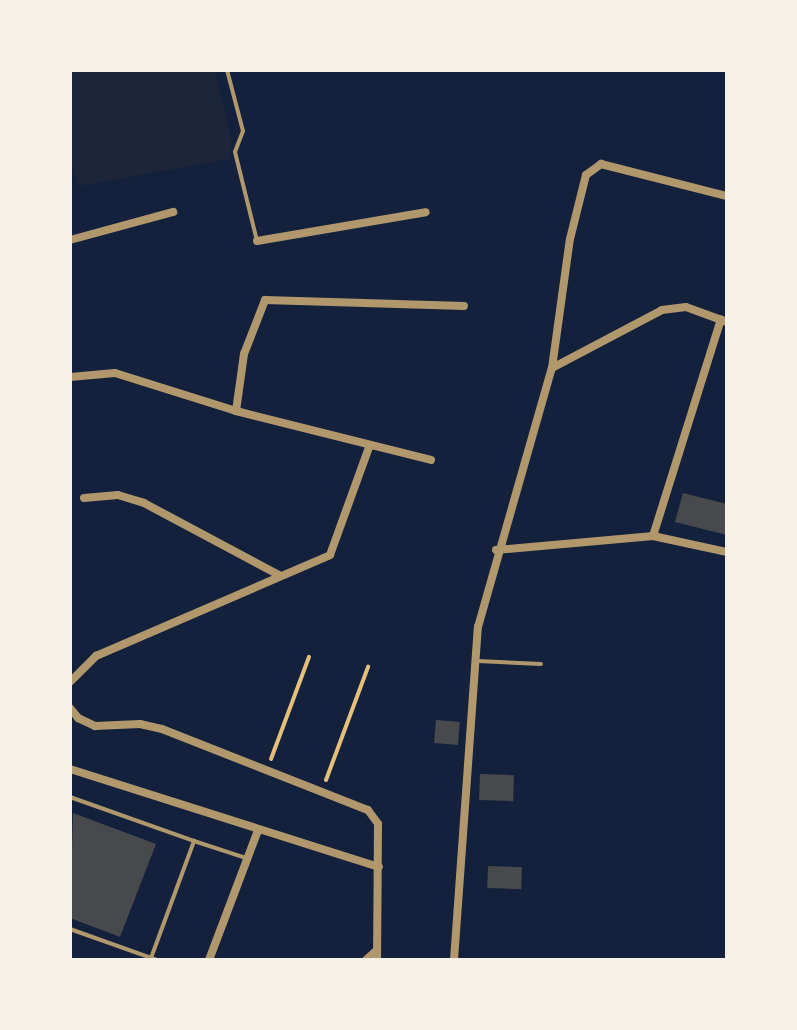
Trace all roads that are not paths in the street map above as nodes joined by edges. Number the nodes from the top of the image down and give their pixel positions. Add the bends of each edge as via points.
1 (227, 70) edge
2 (727, 196) edge
3 (173, 212) dead end
4 (426, 212) dead end
5 (70, 240) edge
6 (257, 241) joint
7 (464, 306) dead end
8 (724, 320) edge
9 (552, 368) junction
10 (70, 377) edge
11 (236, 411) junction
12 (369, 447) junction
13 (431, 460) dead end
14 (84, 498) dead end
15 (653, 536) junction
16 (496, 550) junction
17 (727, 552) edge
18 (279, 575) junction
19 (475, 661) junction
20 (541, 664) dead end
21 (70, 682) edge
22 (70, 708) edge
23 (70, 769) edge
24 (70, 797) edge
25 (258, 830) junction
26 (194, 841) junction
27 (248, 859) junction
28 (379, 867) junction
29 (70, 929) edge
30 (377, 955) edge
31 (154, 959) edge
32 (209, 960) edge
33 (366, 960) edge
34 (454, 960) edge

1 - 6 lane via 243,131 235,152
2 - 9 street via 593,166 570,239
3 - 5 street
4 - 6 street
7 - 11 street via 265,300 244,354
8 - 9 street via 686,307 662,310
8 - 15 street
9 - 16 street
10 - 11 street via 115,373
11 - 12 street
12 - 13 street
12 - 18 street via 330,555
14 - 18 street via 118,495 144,503
15 - 16 street
15 - 17 street
16 - 19 street
18 - 21 street via 96,656
19 - 20 lane
19 - 34 street
22 - 28 street via 95,726 140,724 162,729 322,790 375,817
23 - 25 street
24 - 26 lane
25 - 27 street
25 - 28 street
26 - 27 lane
26 - 31 lane
27 - 32 street
28 - 30 street
29 - 31 lane
30 - 33 street

